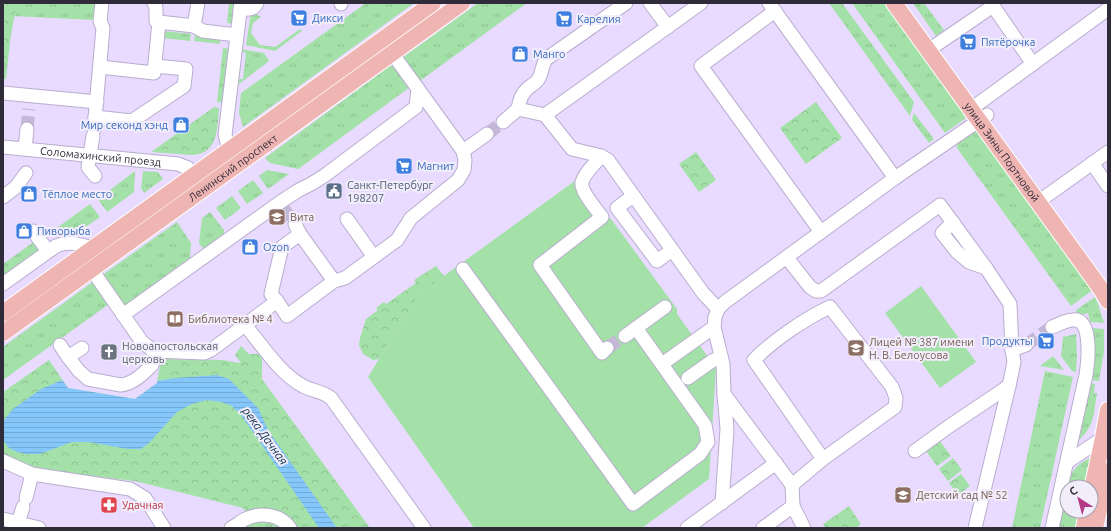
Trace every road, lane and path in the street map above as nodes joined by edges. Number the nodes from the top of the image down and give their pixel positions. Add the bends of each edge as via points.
1 (102, 3) edge
2 (154, 3) edge
3 (198, 3) edge
4 (257, 3) edge
5 (433, 3) edge
6 (462, 3) edge
7 (626, 3) edge
8 (650, 3) edge
9 (701, 3) edge
10 (894, 3) edge
11 (906, 3) edge
12 (992, 4) edge
13 (240, 6) edge
14 (772, 7) edge
15 (1108, 9) edge
16 (159, 22) junction
17 (194, 26) junction
18 (668, 27) junction
19 (236, 34) junction
20 (936, 44) junction
21 (392, 53) junction
22 (1033, 64) junction
23 (154, 66) junction
24 (100, 67) junction
25 (418, 89) junction
26 (3, 93) edge
27 (97, 102) junction
28 (518, 109) junction
29 (979, 112) junction
30 (545, 115) junction
31 (503, 122) tunnel mouth
32 (94, 127) junction
33 (27, 129) tunnel mouth
34 (487, 134) tunnel mouth
35 (3, 147) edge
36 (231, 148) junction
37 (25, 149) junction
38 (463, 151) junction
39 (1108, 152) edge
40 (91, 155) junction
41 (601, 156) junction
42 (1092, 163) junction
43 (26, 173) dead end
44 (195, 175) junction
45 (95, 176) dead end
46 (895, 178) junction
47 (1108, 186) edge
48 (633, 196) junction
49 (3, 197) edge
50 (1045, 197) junction
51 (347, 219) dead end
52 (33, 231) dead end
53 (821, 232) junction
54 (93, 248) junction
55 (672, 250) junction
56 (48, 251) junction
57 (374, 257) junction
58 (787, 258) junction
59 (463, 269) dead end
60 (92, 270) junction
61 (334, 281) junction
62 (3, 284) edge
63 (1108, 284) edge
64 (277, 301) junction
65 (1108, 301) edge
66 (665, 307) dead end
67 (718, 310) junction
68 (3, 313) edge
69 (123, 315) junction
70 (245, 325) junction
71 (714, 327) junction
72 (1052, 327) tunnel mouth
73 (636, 328) junction
74 (3, 333) edge
75 (625, 336) tunnel mouth
76 (60, 345) dead end
77 (1026, 345) tunnel mouth
78 (82, 348) dead end
79 (607, 348) dead end
80 (1012, 350) junction
81 (154, 351) junction
82 (68, 357) junction
83 (721, 357) junction
84 (662, 364) junction
85 (688, 378) dead end
86 (1009, 386) junction
87 (724, 394) junction
88 (1108, 410) edge
89 (1103, 438) junction
90 (915, 451) dead end
91 (823, 459) junction
92 (3, 461) edge
93 (1067, 462) junction
94 (776, 463) junction
95 (1108, 470) edge
96 (32, 474) junction
97 (1094, 479) edge
98 (792, 485) junction
99 (722, 502) junction
100 (793, 506) junction
101 (3, 519) edge
102 (18, 523) junction
103 (39, 528) edge
104 (164, 528) edge
105 (231, 528) edge
106 (290, 528) edge
107 (424, 528) edge
108 (687, 528) edge
109 (763, 528) edge
110 (804, 528) edge
111 (975, 528) edge
112 (1052, 528) edge
113 (1095, 528) edge

1 - 24 street
2 - 16 street via 156,21
3 - 17 street
4 - 13 street via 250,9
5 - 36 main road, Ленинский проспект
6 - 21 main road, Ленинский проспект
7 - 28 street via 546,60 542,65 541,76 520,97
8 - 18 street
9 - 18 street
10 - 29 main road, улица Зины Портновой
11 - 20 main road, улица Зины Портновой
12 - 20 street
12 - 22 street
13 - 19 street
14 - 46 street
14 - 53 street via 701,66
15 - 22 street
16 - 17 street
16 - 23 street
17 - 19 street via 204,31
18 - 30 street
19 - 36 street via 225,135
20 - 29 main road, улица Зины Портновой
21 - 25 street
21 - 60 main road, Ленинский проспект
22 - 29 street
23 - 24 street via 154,73
23 - 32 street via 186,69 184,86 132,121
24 - 27 street
25 - 38 street
25 - 69 street via 416,108 324,176 278,203
26 - 27 street via 30,103
27 - 32 street
28 - 30 street
28 - 31 street
29 - 46 street
29 - 50 main road, улица Зины Портновой
29 - 65 main road, улица Зины Портновой
30 - 41 street via 572,149
32 - 40 street
33 - 37 street
34 - 38 street
35 - 37 street, Соломахинский проезд
36 - 44 main road, Ленинский проспект
37 - 40 street, Соломахинский проезд
38 - 57 street via 464,170 458,180 411,218 397,240
39 - 42 street
40 - 44 street, Соломахинский проезд via 178,164 188,168
40 - 45 street via 88,167
41 - 48 street via 608,160
41 - 79 street via 585,176 582,189 602,217 540,265 602,352
42 - 47 street
42 - 50 street
43 - 49 street via 16,187
44 - 54 main road, Ленинский проспект
46 - 53 street
48 - 55 street
48 - 55 street via 617,208 657,261
50 - 63 main road, улица Зины Портновой
51 - 57 street
52 - 56 street
53 - 58 street
54 - 56 street via 64,242
54 - 68 main road, Ленинский проспект
55 - 67 street
56 - 62 street
57 - 61 street via 345,278
58 - 67 street via 725,302
58 - 80 street via 810,287 821,291 940,205 1010,304
59 - 84 street via 633,504 700,454 708,442 705,425
60 - 69 street
60 - 74 main road, Ленинский проспект
61 - 64 street via 287,316
61 - 64 street via 297,229 282,247 271,294
64 - 70 street
66 - 73 street
67 - 71 street
69 - 81 street via 142,342
70 - 81 street via 204,353
70 - 107 street via 280,369 302,386 331,398
71 - 83 street
71 - 84 street
72 - 93 street via 1074,319 1085,327 1088,342 1086,375
73 - 75 street
73 - 84 street
76 - 82 street
77 - 80 street
78 - 82 street
80 - 86 street via 1014,362
81 - 82 street via 152,364 132,381 121,385 88,379
83 - 85 street
83 - 87 street
86 - 90 street
86 - 111 street
87 - 94 street
87 - 99 street via 727,429
88 - 89 main road
89 - 93 street
89 - 97 main road
91 - 91 street via 895,407 896,398 892,387 830,307 814,314 762,351 754,360
91 - 98 street
92 - 96 street
93 - 112 street
94 - 98 street
94 - 99 street
95 - 113 main road
96 - 102 street
96 - 104 street via 130,489 144,498
98 - 100 street
99 - 108 street
100 - 109 street
100 - 110 street
101 - 102 street
102 - 103 street
105 - 106 street via 248,518 260,516 280,519

